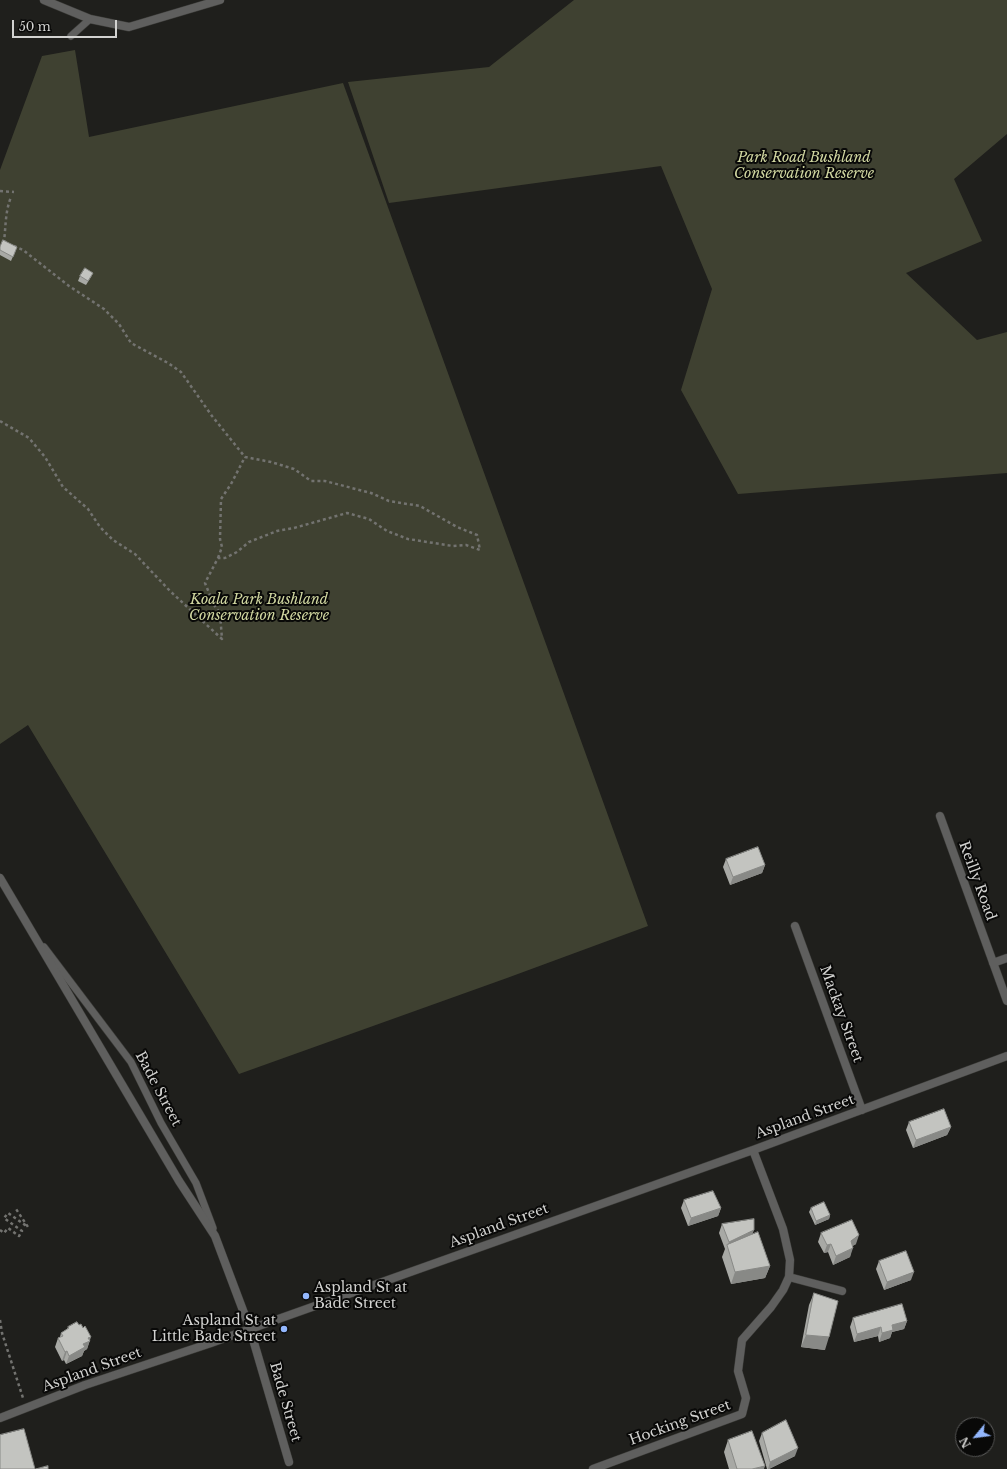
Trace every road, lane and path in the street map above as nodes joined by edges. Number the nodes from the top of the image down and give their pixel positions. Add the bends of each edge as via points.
1 (44, 0) edge
2 (220, 0) edge
3 (90, 19) junction
4 (72, 36) dead end
5 (0, 191) edge
6 (14, 192) dead end
7 (11, 197) dead end
8 (0, 421) edge
9 (246, 457) junction
10 (218, 558) junction
11 (940, 816) dead end
12 (0, 878) edge
13 (795, 926) dead end
14 (30, 928) junction
15 (1007, 958) edge
16 (993, 964) junction
17 (1007, 1001) edge
18 (1007, 1056) edge
19 (862, 1110) junction
20 (752, 1150) junction
21 (16, 1209) dead end
22 (0, 1230) edge
23 (216, 1236) junction
24 (789, 1277) junction
25 (842, 1291) dead end
26 (0, 1320) edge
27 (250, 1329) junction
28 (18, 1386) dead end
29 (0, 1418) edge
30 (290, 1462) dead end
31 (593, 1469) edge

1 - 3 street
2 - 3 street via 129,27
3 - 4 lane
5 - 6 path
7 - 9 path via 7,208 4,241 23,250 69,286 104,309 119,324 131,343 181,372 212,416
8 - 10 path via 29,438 45,457 63,487 88,509 100,527 113,540 135,554 170,591 222,639 220,613 204,583
9 - 10 path via 221,499 222,547
9 - 10 path via 294,469 311,481 326,481 389,501 420,506 456,527 477,535 480,550 466,545 453,546 408,539 387,531 369,519 347,513 277,531 249,542 225,558
11 - 16 street, Reilly Road
12 - 14 street, Bade Street
13 - 19 street, Mackay Street
14 - 23 street, Bade Street via 180,1181
14 - 23 lane, Bade Street via 131,1062 161,1123 196,1183
15 - 16 street
16 - 17 street, Reilly Road
18 - 19 street, Aspland Street
19 - 20 street, Aspland Street
20 - 24 street, Hocking Street via 785,1234 790,1260
20 - 27 street, Aspland Street
21 - 22 path via 28,1227 8,1213 4,1218 22,1231 19,1236 8,1228 4,1233
23 - 27 street, Bade Street
24 - 25 street
24 - 31 street, Hocking Street via 771,1307 742,1340 738,1371 746,1398 742,1414
26 - 28 path
27 - 29 street, Aspland Street via 85,1385
27 - 30 street, Bade Street

